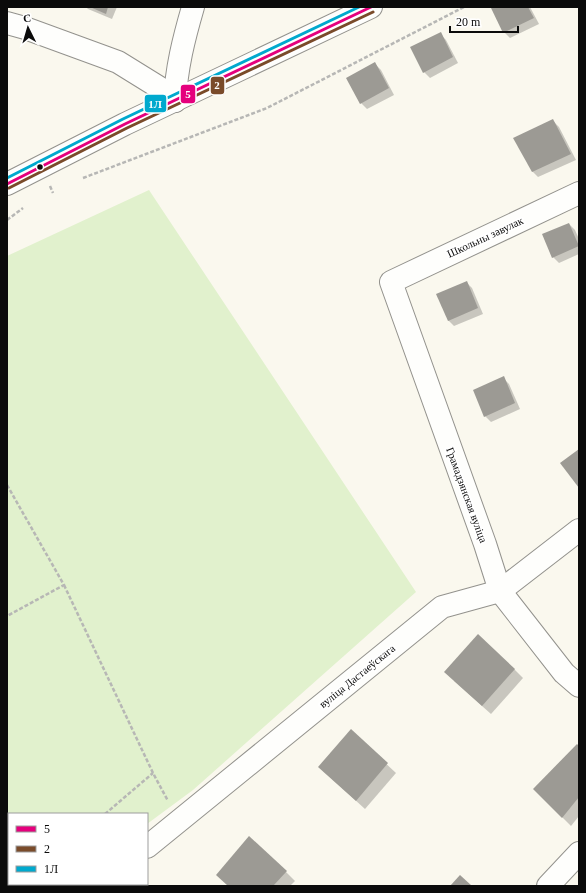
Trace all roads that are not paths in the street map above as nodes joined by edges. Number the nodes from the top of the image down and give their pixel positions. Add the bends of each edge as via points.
1 (194, 7) edge
2 (372, 7) edge
3 (7, 23) edge
4 (175, 101) junction
5 (7, 184) edge
6 (579, 193) edge
7 (391, 282) joint
8 (579, 530) edge
9 (500, 591) junction
10 (579, 686) edge
11 (148, 846) edge
12 (579, 853) edge
13 (548, 886) edge

1 - 4 street via 176,78
2 - 4 street
3 - 4 street via 118,62 160,88
4 - 5 street
6 - 7 street, Школьны завулак
7 - 9 street, Грамадзянская вуліца
8 - 9 street, вуліца Дастаеўскага
9 - 10 street, Грамадзянская вуліца via 564,673
9 - 11 street, вуліца Дастаеўскага via 442,607
12 - 13 street

